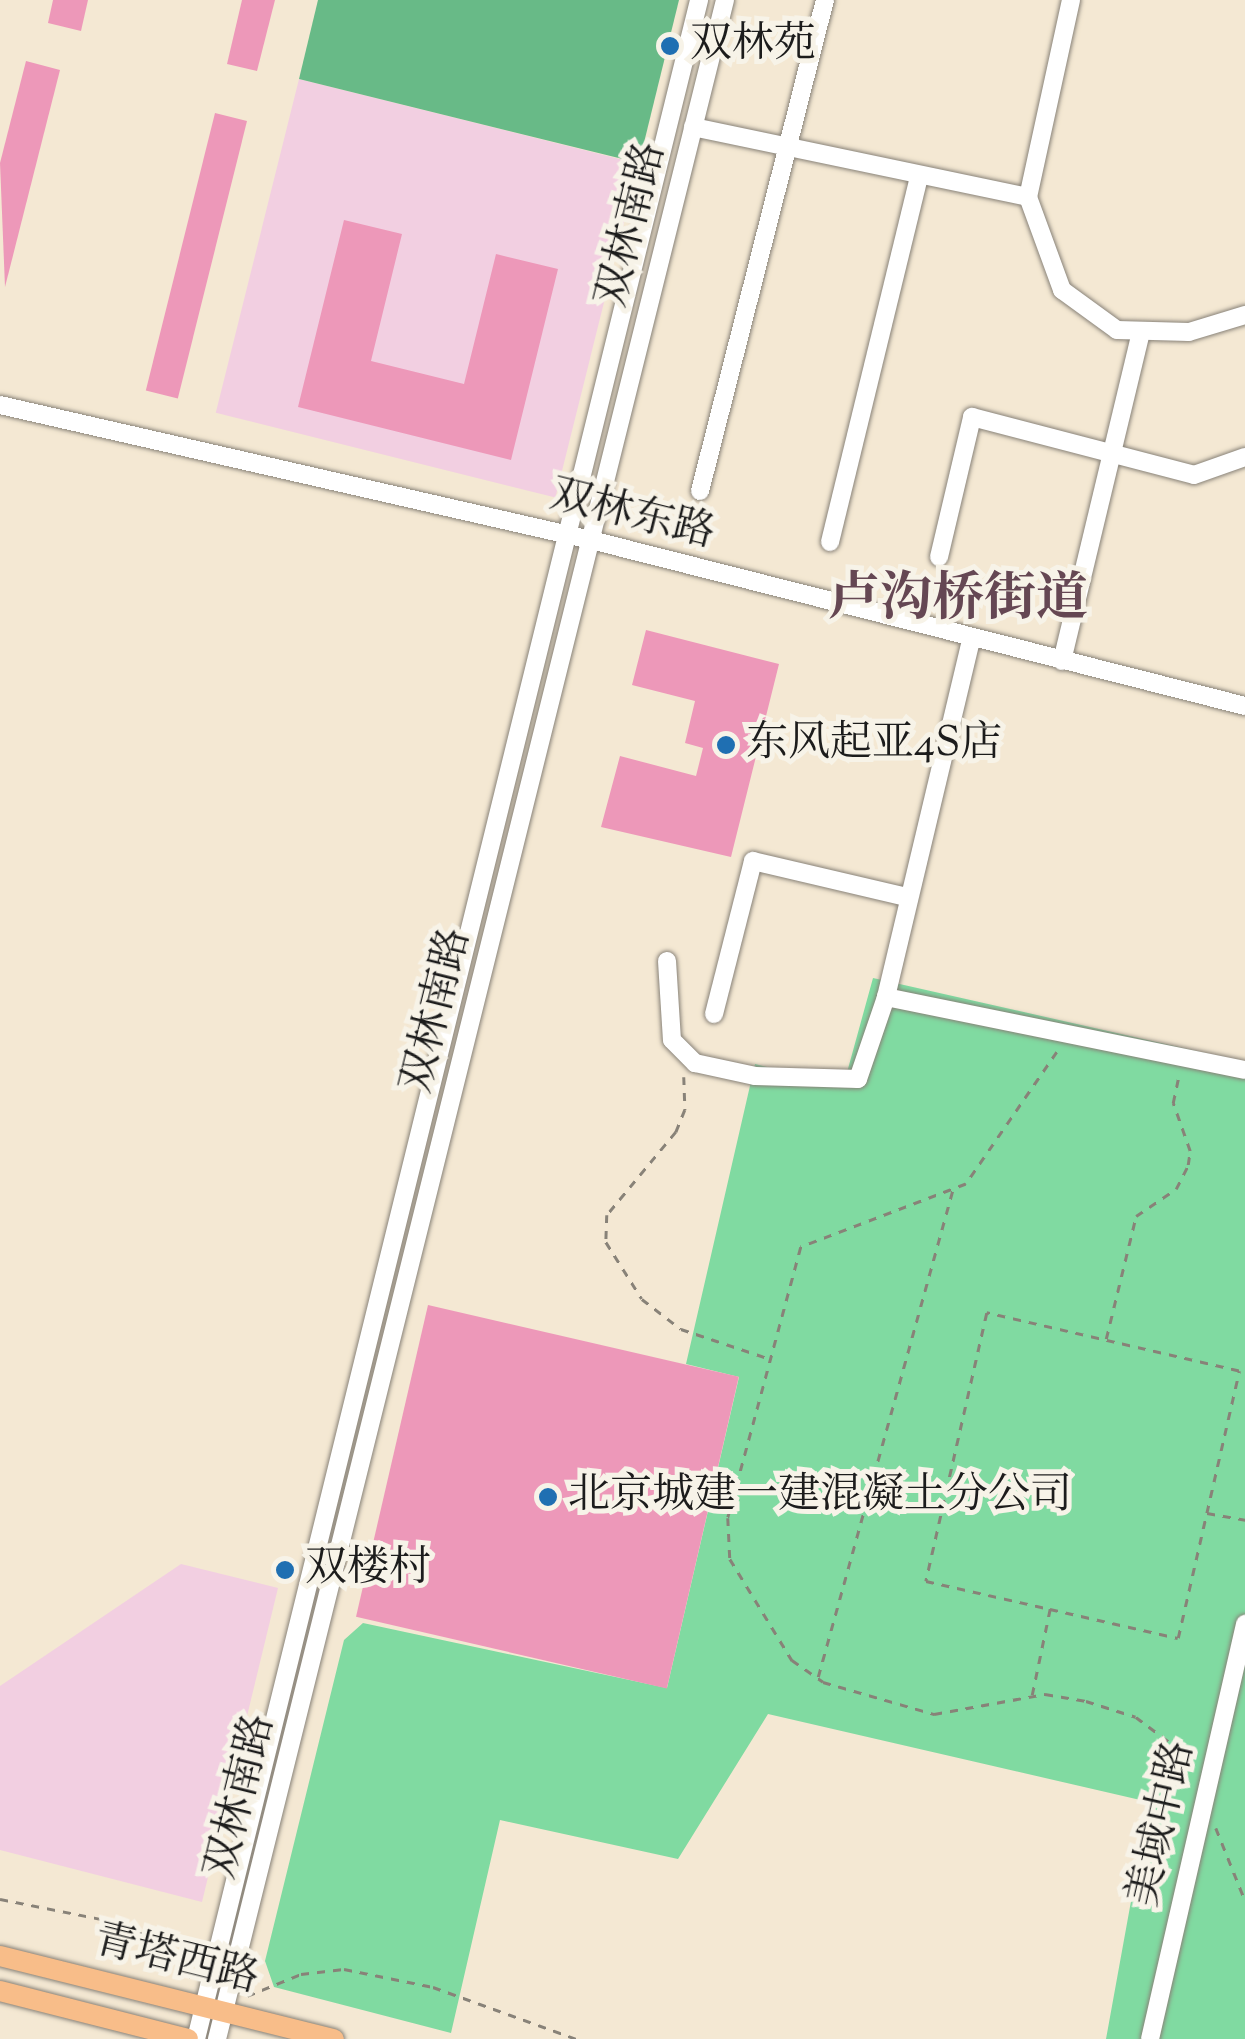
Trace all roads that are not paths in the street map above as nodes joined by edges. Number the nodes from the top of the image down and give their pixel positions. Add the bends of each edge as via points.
1 (699, 0) edge
2 (725, 0) edge
3 (825, 0) edge
4 (1071, 0) edge
5 (693, 127) junction
6 (786, 148) junction
7 (919, 176) junction
8 (1028, 197) junction
9 (1245, 316) edge
10 (1141, 333) junction
11 (0, 406) edge
12 (1111, 452) junction
13 (1245, 458) edge
14 (700, 491) dead end
15 (568, 535) junction
16 (591, 540) junction
17 (830, 542) dead end
18 (938, 557) dead end
19 (970, 640) junction
20 (1062, 662) junction
21 (1245, 706) edge
22 (907, 897) junction
23 (667, 961) dead end
24 (886, 997) junction
25 (714, 1014) dead end
26 (1245, 1070) edge
27 (1245, 1624) edge
28 (0, 1956) edge
29 (0, 1990) edge
30 (203, 2006) junction
31 (225, 2010) junction
32 (147, 2034) edge
33 (188, 2039) edge
34 (196, 2039) edge
35 (218, 2039) edge
36 (334, 2039) edge
37 (1150, 2039) edge

1 - 15 street, 双林南路
2 - 5 street, 双林南路
3 - 6 street
4 - 8 street
5 - 6 street
5 - 16 street, 双林南路
6 - 7 street
6 - 14 street
7 - 8 street
7 - 17 street
8 - 10 street via 1062,290 1117,330
9 - 10 street via 1189,332
10 - 12 street
11 - 15 street, 双林东路
12 - 13 street via 1194,475
12 - 18 street via 972,417
12 - 20 street
15 - 16 street, 双林东路
15 - 30 street, 双林南路
16 - 19 street, 双林东路
16 - 31 street, 双林南路
19 - 20 street, 双林东路
19 - 22 street
20 - 21 street, 双林东路
22 - 24 street
22 - 25 street via 752,861
23 - 24 street via 672,1040 683,1055 755,1076 858,1079
24 - 26 street
27 - 37 street, 美域中路
28 - 30 main road, 青塔西路
29 - 32 main road, 青塔西路
30 - 31 main road, 青塔西路
30 - 34 street, 双林南路
31 - 35 street, 双林南路
31 - 36 main road, 青塔西路
32 - 33 main road, 青塔西路

